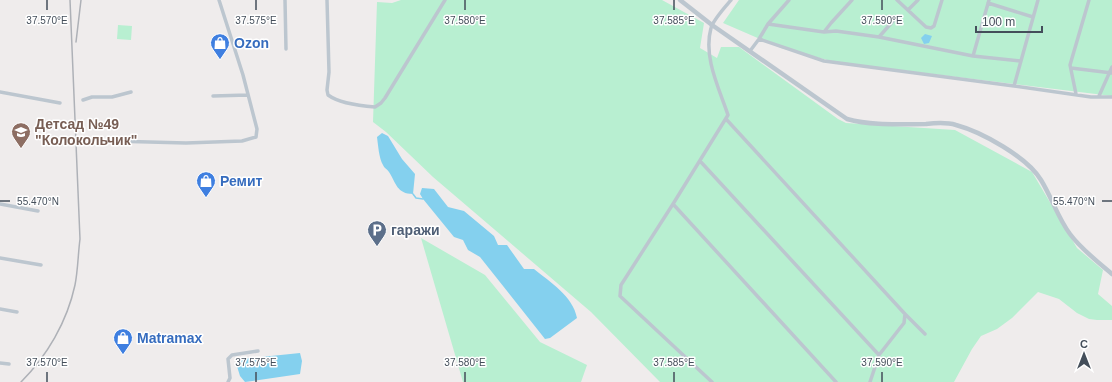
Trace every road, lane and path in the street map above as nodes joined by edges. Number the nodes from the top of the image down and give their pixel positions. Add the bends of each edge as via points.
1 (220, 0) edge
2 (285, 0) edge
3 (327, 0) edge
4 (445, 0) edge
5 (680, 0) edge
6 (730, 0) edge
7 (789, 0) edge
8 (852, 0) edge
9 (897, 0) edge
10 (918, 0) edge
11 (942, 0) edge
12 (1038, 0) edge
13 (1089, 0) edge
14 (989, 2) edge
15 (908, 10) junction
16 (1033, 17) junction
17 (893, 21) dead end
18 (768, 24) junction
19 (712, 25) junction
20 (824, 32) junction
21 (879, 37) junction
22 (759, 39) junction
23 (286, 49) dead end
24 (750, 51) junction
25 (973, 56) junction
26 (1020, 61) junction
27 (1112, 67) edge
28 (1071, 68) junction
29 (1110, 73) edge
30 (1014, 86) junction
31 (0, 92) edge
32 (131, 92) dead end
33 (1076, 94) junction
34 (248, 95) junction
35 (213, 96) dead end
36 (1099, 96) junction
37 (1112, 97) edge
38 (83, 100) dead end
39 (60, 103) dead end
40 (726, 119) junction
41 (112, 141) dead end
42 (700, 161) junction
43 (0, 204) edge
44 (673, 204) junction
45 (38, 211) dead end
46 (0, 258) edge
47 (41, 265) dead end
48 (1112, 274) edge
49 (0, 309) edge
50 (17, 312) dead end
51 (905, 314) junction
52 (925, 334) dead end
53 (258, 351) dead end
54 (879, 355) junction
55 (0, 363) edge
56 (9, 364) dead end
57 (228, 382) edge
58 (712, 382) edge
59 (836, 382) edge
60 (870, 382) edge

1 - 34 street
2 - 23 street
3 - 4 street via 328,95 335,99 375,107 382,103
5 - 19 street
6 - 19 street
7 - 18 street
8 - 20 street
9 - 15 street
10 - 15 street
11 - 15 street via 934,26 931,28 926,27
12 - 16 street
13 - 28 street
14 - 16 street
14 - 25 street
16 - 26 street
17 - 21 street
18 - 20 street
18 - 22 street
19 - 24 street
19 - 40 street via 710,63 728,115
20 - 21 street via 836,31
21 - 25 street
22 - 24 street
22 - 30 street via 824,62
24 - 48 street via 847,119 868,124 955,125 971,130 1002,147 1027,163 1042,180 1070,234
25 - 26 street
26 - 30 street
27 - 29 street
28 - 29 street
28 - 33 street
29 - 36 street
30 - 33 street
31 - 39 street
32 - 38 street
33 - 36 street
34 - 35 street
34 - 41 street via 257,129 256,137 242,141 186,143
36 - 37 street
40 - 42 street
40 - 51 street
42 - 44 street
42 - 54 street
43 - 45 street
44 - 58 street via 621,285 620,296
44 - 59 street
46 - 47 street
49 - 50 street
51 - 52 street
51 - 54 street via 904,323
53 - 57 street via 232,355 228,359
54 - 60 street
55 - 56 street

